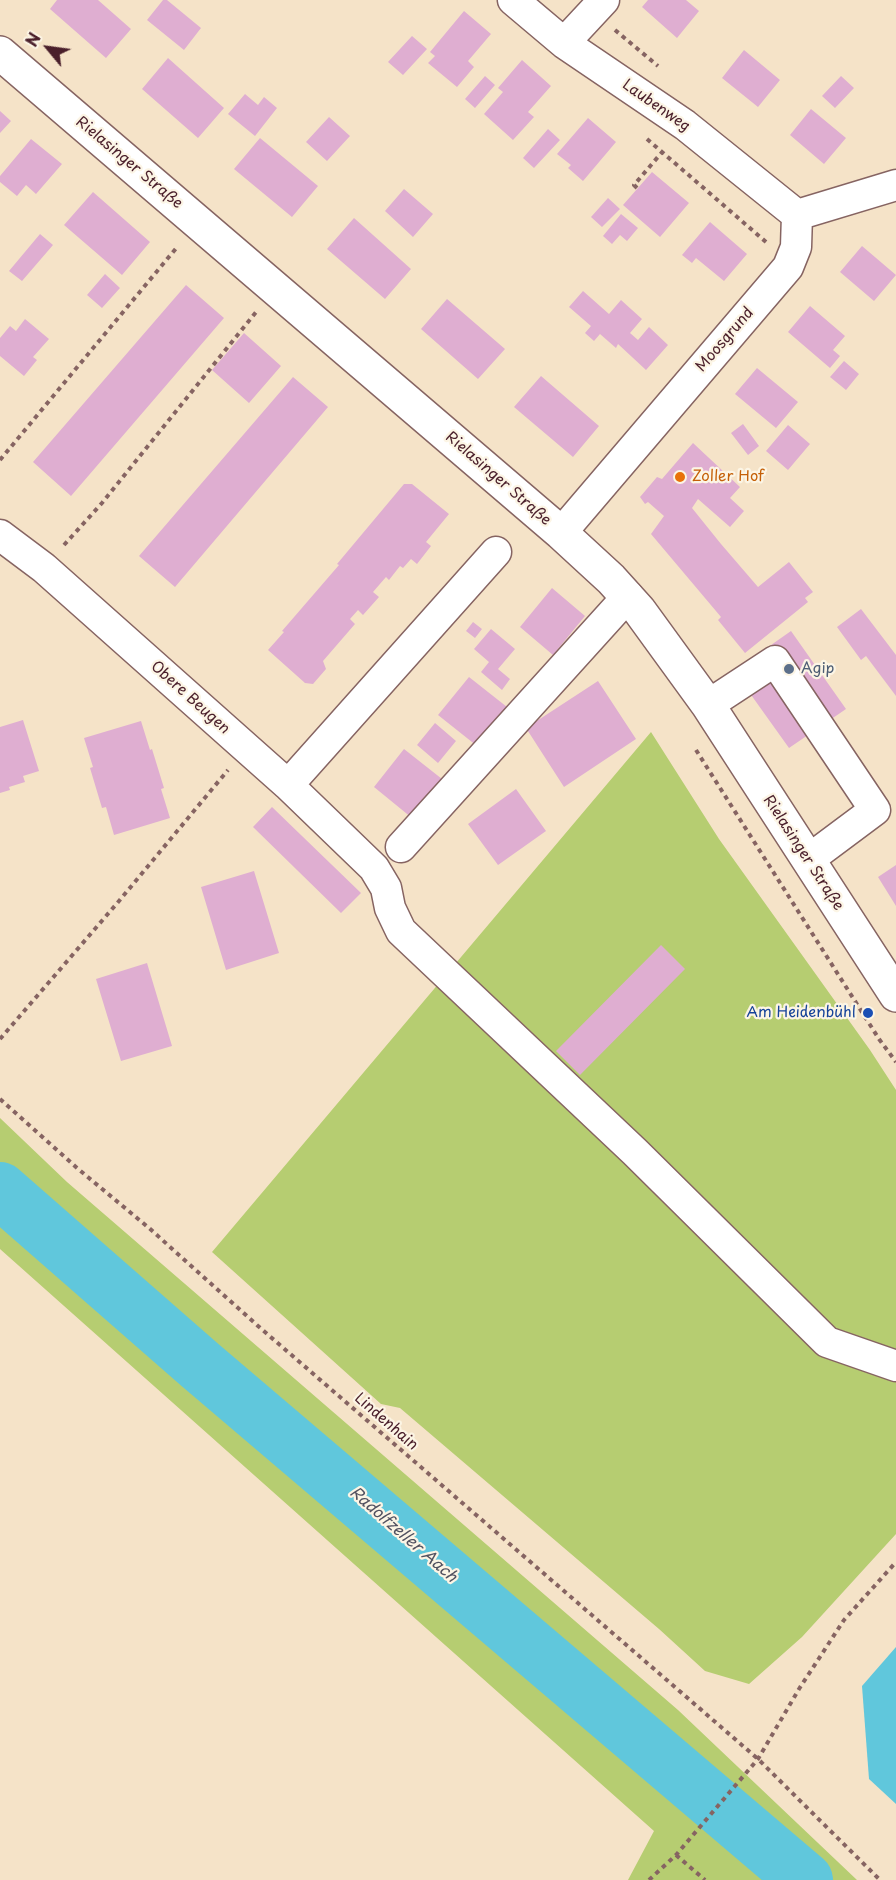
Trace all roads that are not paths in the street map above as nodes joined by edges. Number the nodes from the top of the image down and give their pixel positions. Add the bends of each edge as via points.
1 (513, 0) edge
2 (604, 0) edge
3 (564, 44) junction
4 (0, 53) edge
5 (896, 185) edge
6 (797, 215) junction
7 (561, 533) junction
8 (0, 536) edge
9 (496, 552) dead end
10 (628, 596) junction
11 (708, 705) junction
12 (288, 785) junction
13 (401, 848) dead end
14 (808, 860) junction
15 (896, 994) edge
16 (896, 1366) edge

1 - 3 street, Laubenweg
2 - 3 street
3 - 6 street, Laubenweg via 685,125
4 - 7 main road, Rielasinger Straße
5 - 6 street
6 - 7 street, Moosgrund via 796,248 788,267
7 - 10 main road, Rielasinger Straße
8 - 12 street, Obere Beugen via 44,568
9 - 12 street
10 - 11 main road, Rielasinger Straße
10 - 13 street
11 - 14 main road, Rielasinger Straße
11 - 14 street via 775,661 875,810
12 - 16 street, Obere Beugen via 374,868 386,888 401,931 635,1152 827,1342
14 - 15 main road, Rielasinger Straße

